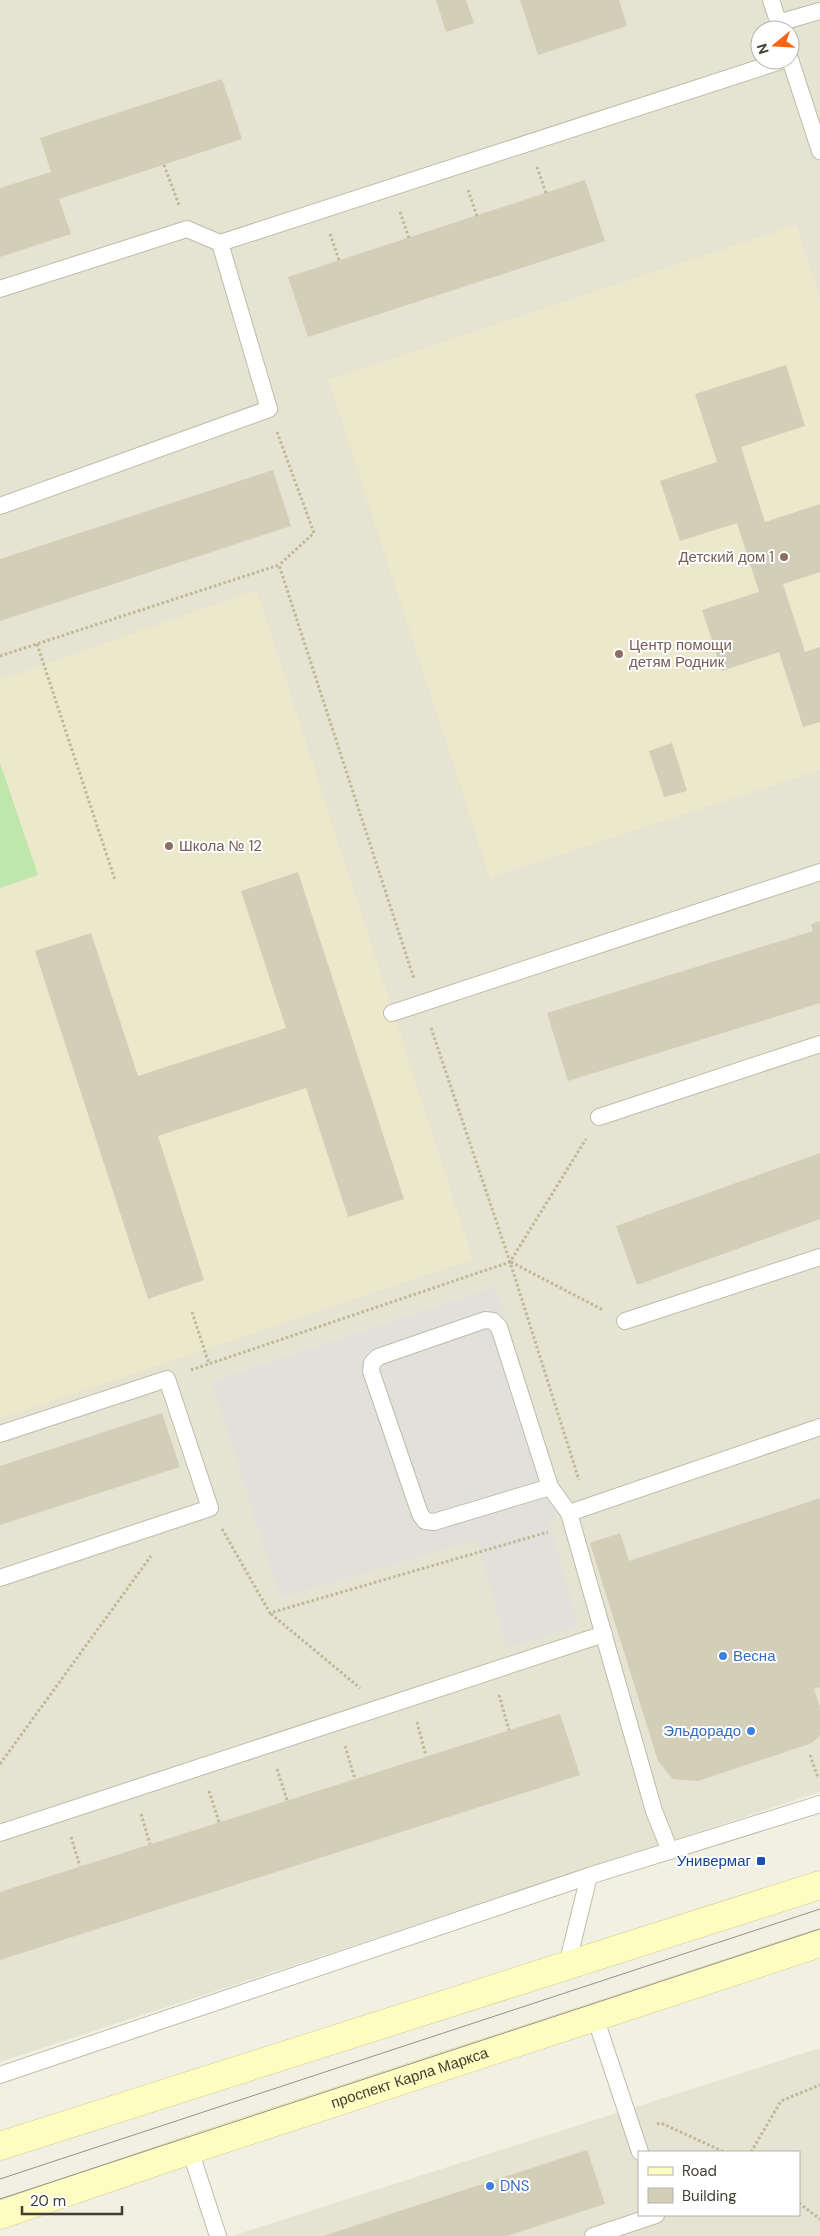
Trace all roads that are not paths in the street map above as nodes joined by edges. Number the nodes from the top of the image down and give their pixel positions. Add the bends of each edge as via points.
1 (771, 0) edge
2 (820, 11) edge
3 (778, 20) edge
4 (798, 20) edge
5 (753, 70) edge
6 (794, 70) edge
7 (820, 151) edge
8 (220, 243) junction
9 (0, 289) edge
10 (0, 506) edge
11 (820, 872) edge
12 (392, 1013) dead end
13 (820, 1044) edge
14 (599, 1117) road end
15 (820, 1257) edge
16 (625, 1321) road end
17 (820, 1427) edge
18 (0, 1434) edge
19 (550, 1487) junction
20 (571, 1519) junction
21 (0, 1578) edge
22 (604, 1634) junction
23 (820, 1804) edge
24 (0, 1833) edge
25 (670, 1851) junction
26 (589, 1876) junction
27 (820, 1885) edge
28 (820, 1943) edge
29 (568, 1965) junction
30 (595, 2017) junction
31 (0, 2075) edge
32 (0, 2146) edge
33 (190, 2150) junction
34 (640, 2151) edge
35 (0, 2215) edge
36 (653, 2216) edge
37 (218, 2236) edge
38 (593, 2236) edge

1 - 3 lane
2 - 4 lane
5 - 8 lane
6 - 7 lane
8 - 9 lane via 187,230
8 - 10 lane via 269,409
11 - 12 lane
13 - 14 lane
15 - 16 lane
17 - 20 lane via 587,1507
18 - 21 lane via 167,1378 210,1508
19 - 19 lane via 498,1326 493,1321 485,1320 378,1357 372,1363 374,1380 425,1521 434,1522
19 - 20 lane
20 - 22 lane
22 - 24 lane
22 - 25 lane via 654,1811
23 - 25 lane
25 - 26 lane
26 - 29 lane
26 - 31 lane
27 - 29 main road
28 - 30 main road, проспект Карла Маркса
29 - 32 main road
30 - 33 main road, проспект Карла Маркса
30 - 34 lane
33 - 35 main road, проспект Карла Маркса
33 - 37 lane
36 - 38 lane

